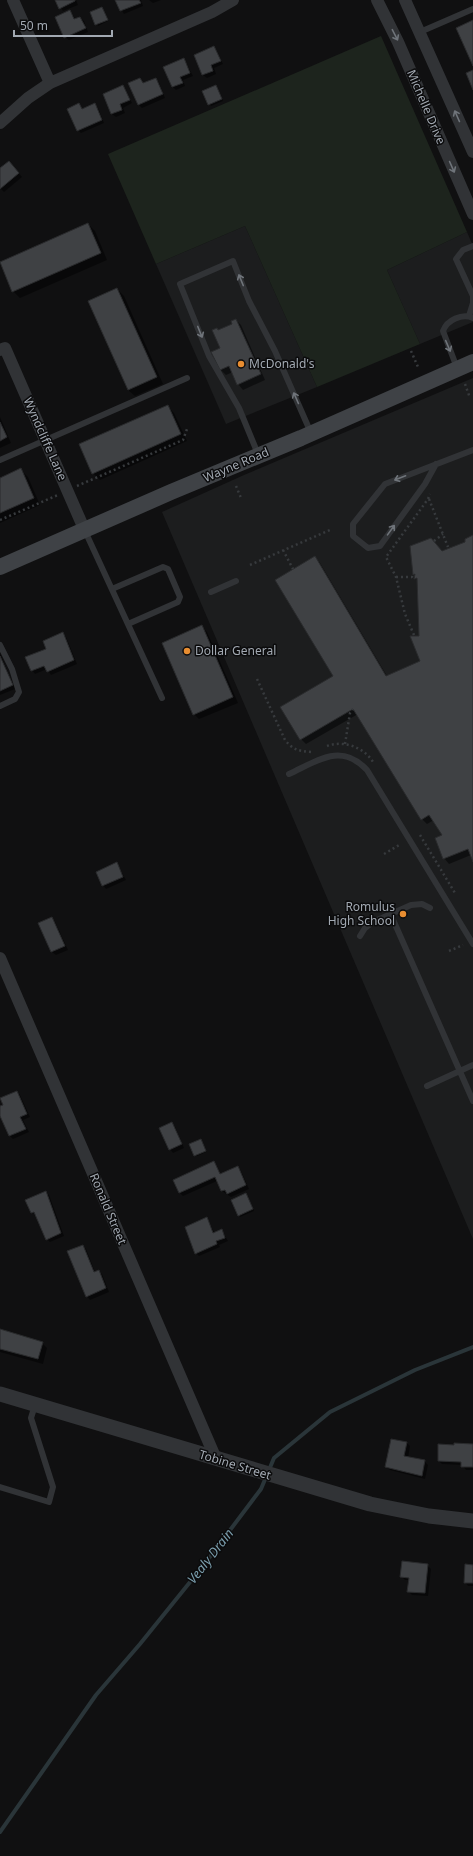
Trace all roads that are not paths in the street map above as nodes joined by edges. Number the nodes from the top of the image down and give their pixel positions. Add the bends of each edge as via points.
1 (13, 0) edge
2 (233, 0) edge
3 (377, 0) edge
4 (405, 0) edge
5 (473, 9) edge
6 (420, 32) junction
7 (50, 83) junction
8 (0, 124) edge
9 (473, 152) edge
10 (473, 214) edge
11 (473, 246) edge
12 (471, 317) edge
13 (2, 349) edge
14 (473, 362) edge
15 (458, 369) junction
16 (187, 378) dead end
17 (312, 433) junction
18 (45, 440) junction
19 (473, 450) edge
20 (258, 456) junction
21 (0, 460) edge
22 (436, 464) junction
23 (85, 531) junction
24 (0, 568) edge
25 (236, 581) dead end
26 (112, 589) junction
27 (211, 592) dead end
28 (128, 624) junction
29 (0, 645) edge
30 (162, 698) dead end
31 (0, 706) edge
32 (289, 774) dead end
33 (430, 908) dead end
34 (391, 914) junction
35 (360, 936) dead end
36 (473, 944) edge
37 (0, 958) edge
38 (473, 1066) edge
39 (460, 1071) junction
40 (427, 1086) dead end
41 (473, 1101) edge
42 (0, 1394) edge
43 (35, 1404) junction
44 (216, 1460) junction
45 (0, 1487) edge
46 (473, 1522) edge

1 - 7 street
2 - 7 street via 212,12
3 -> 10 street, Michelle Drive
4 - 6 street, Michelle Drive
5 - 6 lane
9 -> 6 street, Michelle Drive
7 - 8 street via 28,98
11 - 12 lane via 463,250 456,258 473,296
12 -> 15 lane via 456,319 447,324 443,331
13 - 18 street, Wyndcliffe Lane
14 - 15 main road, Wayne Road
15 - 17 main road, Wayne Road
16 - 18 lane
17 - 20 main road, Wayne Road
17 -> 20 lane via 249,301 233,261 180,284 209,356 239,408
18 - 21 lane
18 - 23 street, Wyndcliffe Lane
19 - 22 lane
20 - 23 main road, Wayne Road
22 -> 22 lane via 385,484 353,524 353,536 368,548 380,546 425,484
23 - 24 main road, Wayne Road
23 - 26 lane
25 - 27 lane
26 - 28 lane
26 - 28 lane via 162,566 168,569 180,597 178,602
28 - 30 lane
29 - 31 lane via 12,669 19,692 15,699
32 - 36 lane via 333,754 359,762 367,770
33 - 34 lane via 422,904
34 - 35 lane via 373,922
34 - 39 lane
37 - 44 street, Ronald Street
38 - 39 lane
39 - 40 lane
39 - 41 lane
42 - 43 street, Tobine Street
43 - 44 street, Tobine Street
43 - 45 lane via 31,1418 53,1487 52,1496 49,1502
44 - 46 street, Tobine Street via 370,1504

